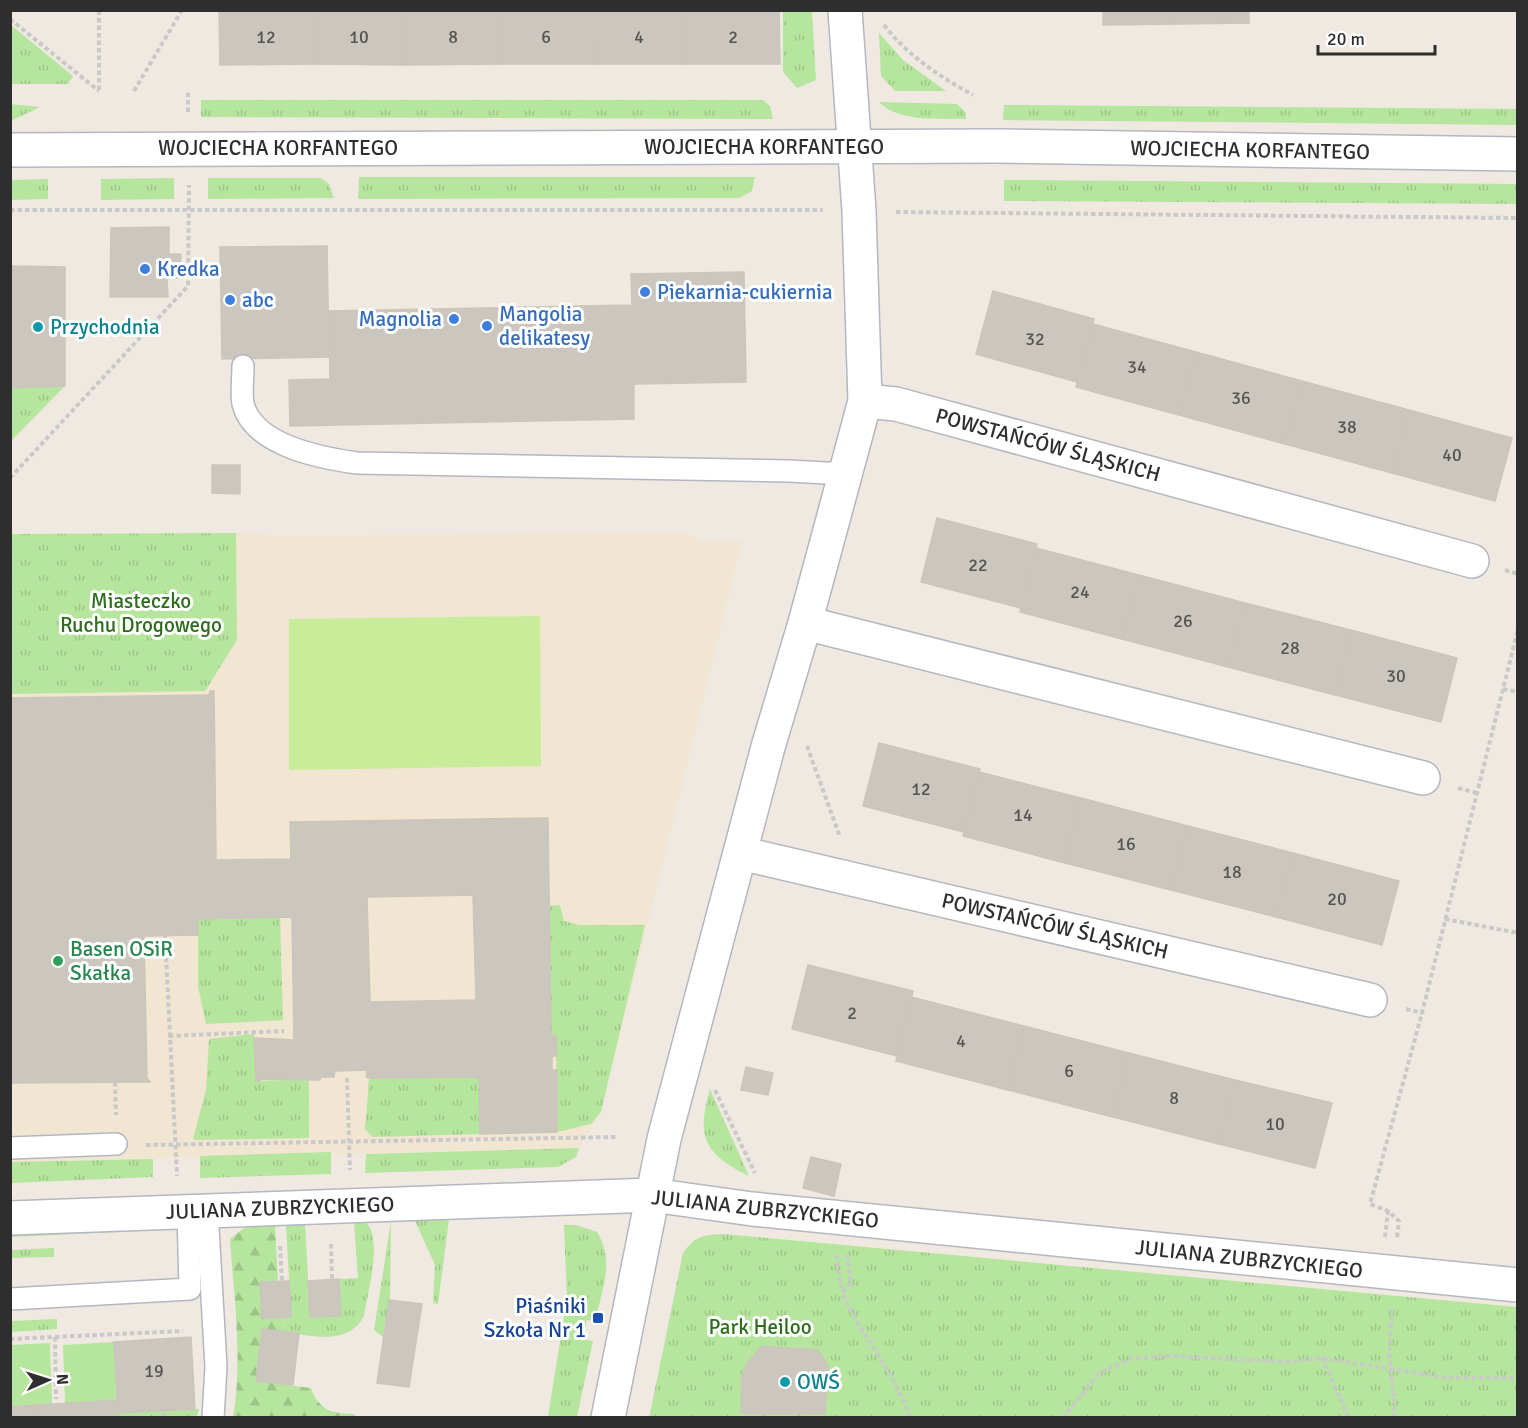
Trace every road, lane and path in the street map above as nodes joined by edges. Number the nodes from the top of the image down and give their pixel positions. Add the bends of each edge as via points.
1 (99, 10) edge
2 (182, 10) edge
3 (845, 10) edge
4 (10, 19) edge
5 (879, 19) dead end
6 (134, 90) dead end
7 (188, 92) dead end
8 (973, 95) dead end
9 (188, 117) dead end
10 (854, 146) junction
11 (10, 150) edge
12 (1518, 154) edge
13 (189, 179) dead end
14 (10, 210) edge
15 (189, 210) junction
16 (859, 211) junction
17 (1518, 218) edge
18 (243, 366) dead end
19 (865, 401) junction
20 (845, 474) junction
21 (10, 478) edge
22 (1472, 561) dead end
23 (805, 623) junction
24 (1518, 628) edge
25 (1503, 689) junction
26 (1518, 692) edge
27 (804, 740) dead end
28 (1423, 778) dead end
29 (840, 837) dead end
30 (740, 853) junction
31 (1445, 919) junction
32 (1518, 933) edge
33 (165, 935) dead end
34 (1370, 1000) dead end
35 (284, 1031) dead end
36 (169, 1036) junction
37 (347, 1078) dead end
38 (712, 1083) dead end
39 (616, 1137) dead end
40 (348, 1143) junction
41 (116, 1144) joint
42 (176, 1147) junction
43 (10, 1148) edge
44 (349, 1152) dead end
45 (756, 1184) dead end
46 (651, 1195) junction
47 (191, 1202) junction
48 (1388, 1210) junction
49 (10, 1218) edge
50 (1399, 1221) dead end
51 (331, 1243) dead end
52 (280, 1245) dead end
53 (1384, 1245) dead end
54 (834, 1248) dead end
55 (846, 1249) dead end
56 (332, 1279) dead end
57 (282, 1281) dead end
58 (1518, 1285) edge
59 (842, 1293) junction
60 (10, 1299) edge
61 (1392, 1313) dead end
62 (213, 1329) junction
63 (55, 1337) junction
64 (10, 1339) edge
65 (1322, 1358) junction
66 (1392, 1371) junction
67 (1518, 1378) edge
68 (56, 1399) dead end
69 (213, 1418) edge
70 (608, 1418) edge
71 (910, 1418) edge
72 (1063, 1418) edge
73 (1349, 1418) edge
74 (1393, 1418) edge

1 - 4 path via 99,91
2 - 6 path
3 - 10 street
5 - 8 path via 911,55
7 - 9 path
10 - 11 street, WOJCIECHA KORFANTEGO
10 - 12 street, WOJCIECHA KORFANTEGO
10 - 16 street
13 - 15 path
14 - 15 path
15 - 16 path
15 - 21 path via 188,286
16 - 17 path
16 - 19 street
18 - 20 lane via 243,404 254,424 278,442 318,457 357,464
19 - 20 street
19 - 22 street, POWSTAŃCÓW ŚLĄSKICH via 896,404
20 - 23 street
23 - 28 street
23 - 30 street
24 - 25 path
25 - 26 path
25 - 31 path
27 - 29 path
30 - 34 street, POWSTAŃCÓW ŚLĄSKICH
30 - 46 street
31 - 32 path
31 - 48 path via 1370,1204
33 - 36 path
35 - 36 path
36 - 42 path
37 - 40 path
38 - 45 path via 755,1174
39 - 40 path
40 - 42 path
40 - 44 path
41 - 42 path
41 - 43 lane
42 - 47 path
46 - 47 street, JULIANA ZUBRZYCKIEGO
46 - 58 street, JULIANA ZUBRZYCKIEGO via 764,1210
46 - 70 street
47 - 49 street, JULIANA ZUBRZYCKIEGO
47 - 60 lane via 190,1289
47 - 62 lane
48 - 50 path
48 - 53 path
51 - 56 path
52 - 57 path
54 - 59 path
55 - 59 path via 851,1284
59 - 71 path via 852,1316 899,1388
61 - 66 path
62 - 63 path
62 - 69 lane
63 - 64 path
63 - 68 path
65 - 66 path
65 - 72 path via 1291,1362 1168,1356 1130,1359 1098,1374
65 - 73 path
66 - 67 path via 1449,1378
66 - 74 path

